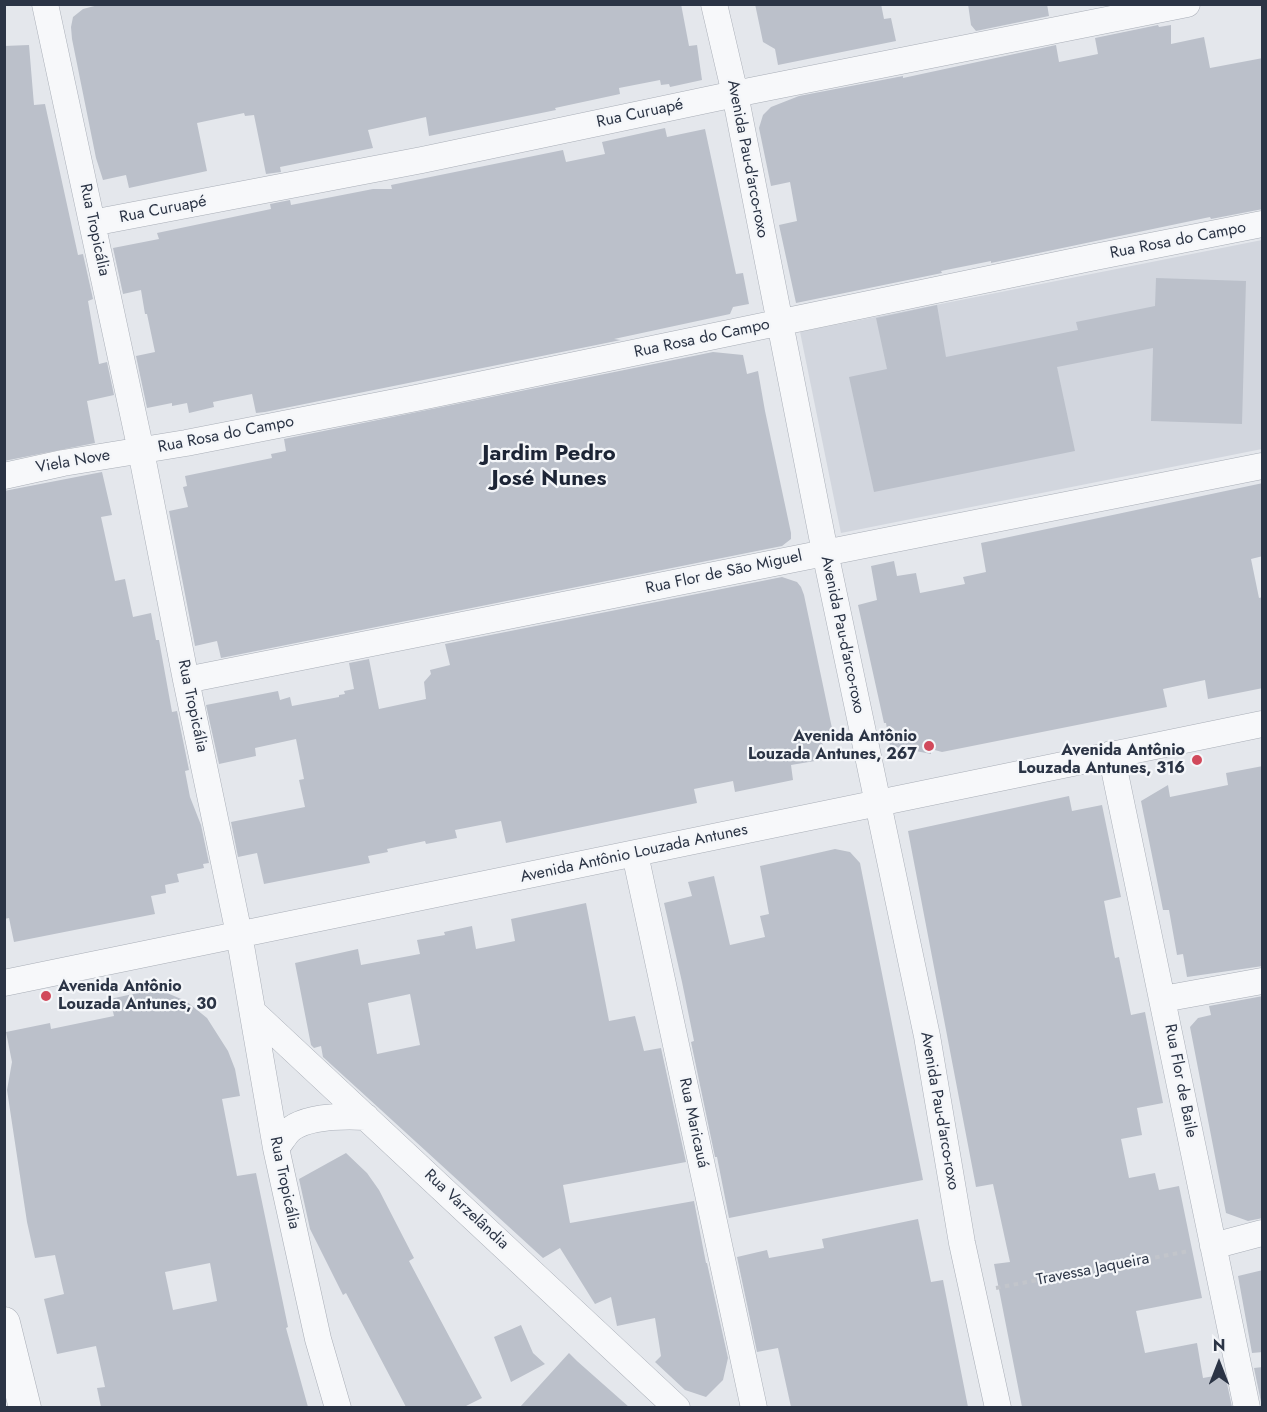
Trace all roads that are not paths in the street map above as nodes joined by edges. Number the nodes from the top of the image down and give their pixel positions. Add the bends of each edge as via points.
1 (45, 4) edge
2 (714, 4) edge
3 (1187, 4) edge
4 (735, 94) junction
5 (92, 223) junction
6 (1263, 224) edge
7 (779, 323) junction
8 (141, 450) junction
9 (1263, 466) edge
10 (4, 476) edge
11 (825, 552) junction
12 (186, 680) junction
13 (1263, 724) edge
14 (1111, 754) junction
15 (876, 804) junction
16 (635, 854) junction
17 (239, 934) junction
18 (1263, 981) edge
19 (4, 983) edge
20 (1163, 999) junction
21 (254, 1012) junction
22 (366, 1117) junction
23 (276, 1148) junction
24 (1263, 1233) edge
25 (1213, 1246) junction
26 (5, 1329) edge
27 (749, 1402) edge
28 (25, 1407) edge
29 (338, 1407) edge
30 (677, 1407) edge
31 (998, 1407) edge
32 (1247, 1407) edge

1 - 5 street, Rua Tropicália
2 - 4 street, Avenida Pau-d'arco-roxo
3 - 4 street, Rua Curuapé
4 - 5 street, Rua Curuapé via 422,160
4 - 7 street, Avenida Pau-d'arco-roxo
5 - 8 street, Rua Tropicália
6 - 7 street, Rua Rosa do Campo
7 - 8 street, Rua Rosa do Campo
7 - 11 street, Avenida Pau-d'arco-roxo
8 - 10 street, Viela Nove
8 - 12 street, Rua Tropicália
9 - 11 street, Rua Flor de São Miguel
11 - 12 street, Rua Flor de São Miguel
11 - 15 street, Avenida Pau-d'arco-roxo
12 - 17 street, Rua Tropicália
13 - 14 street, Avenida Antônio Louzada Antunes
14 - 15 street, Avenida Antônio Louzada Antunes
14 - 20 street, Rua Flor de Baile
15 - 16 street, Avenida Antônio Louzada Antunes
15 - 31 street, Avenida Pau-d'arco-roxo via 927,1036 962,1243
16 - 17 street, Avenida Antônio Louzada Antunes
16 - 27 street, Rua Maricauá
17 - 19 street, Avenida Antônio Louzada Antunes
17 - 21 street, Rua Tropicália
18 - 20 street
20 - 25 street, Rua Flor de Baile
21 - 22 street, Rua Varzelândia
21 - 23 street, Rua Tropicália
22 - 23 street via 314,1120 291,1129
22 - 30 street, Rua Varzelândia
23 - 29 street, Rua Tropicália via 318,1339
24 - 25 street
25 - 32 street, Rua Flor de Baile
26 - 28 street

